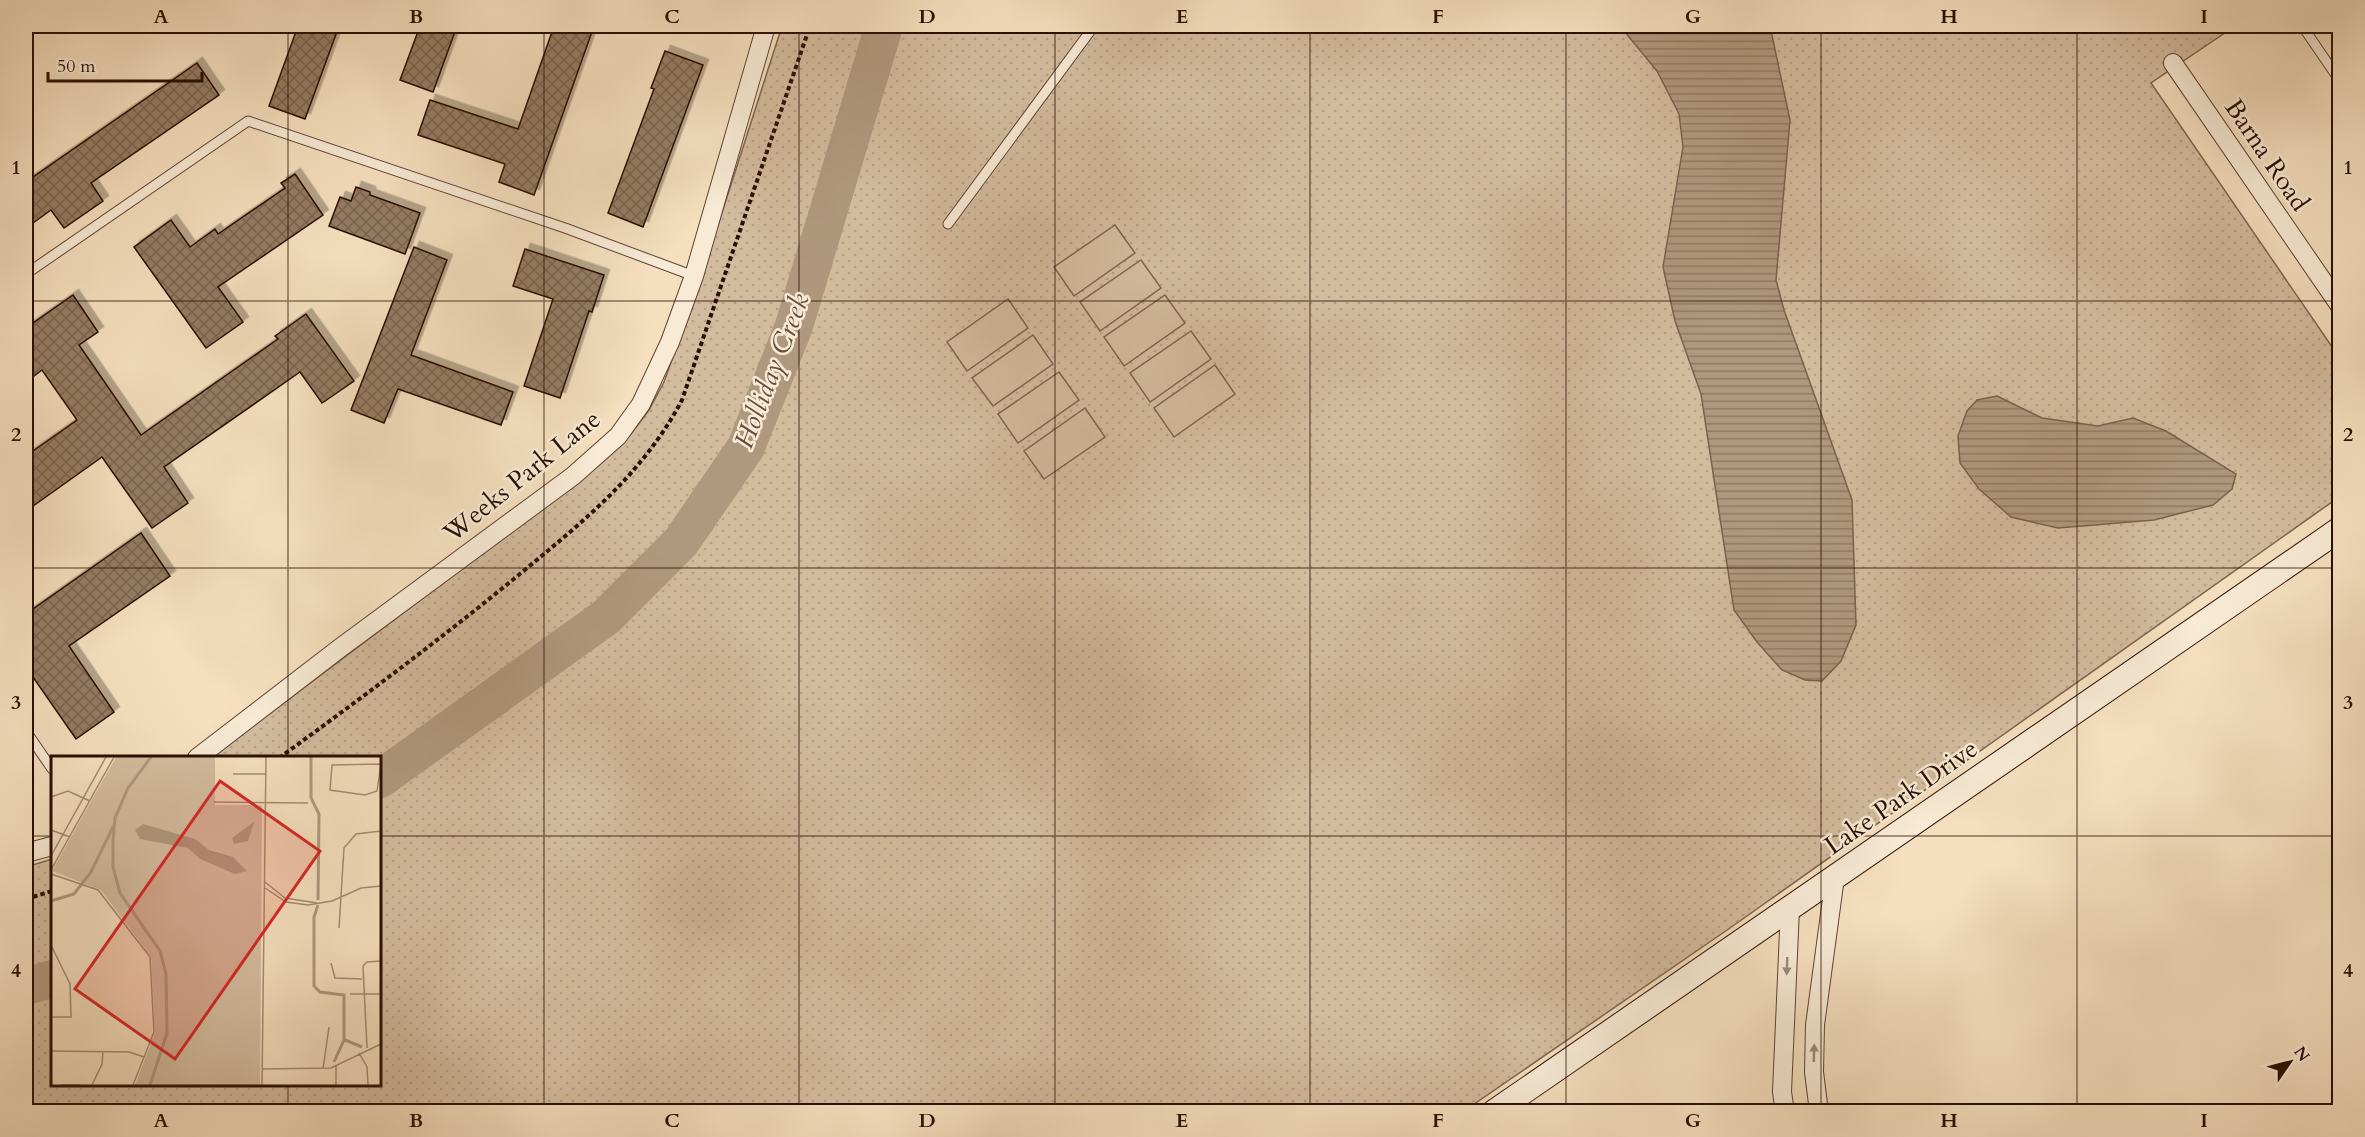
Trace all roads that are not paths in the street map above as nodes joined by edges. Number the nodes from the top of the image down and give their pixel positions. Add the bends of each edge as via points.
1 (766, 26) edge
2 (1094, 26) edge
3 (2304, 26) edge
4 (2173, 63) dead end
5 (2340, 81) edge
6 (948, 224) dead end
7 (26, 274) edge
8 (694, 276) junction
9 (2340, 306) edge
10 (2340, 529) edge
11 (26, 731) edge
12 (199, 756) edge
13 (51, 768) edge
14 (51, 846) edge
15 (26, 854) edge
16 (1835, 877) junction
17 (1790, 908) junction
18 (1494, 1112) edge
19 (1785, 1112) edge
20 (1819, 1112) edge

1 - 8 street, Weeks Park Lane
2 - 6 lane
3 - 5 lane
4 - 9 street, Barna Road
7 - 8 lane via 248,121
8 - 12 street, Weeks Park Lane via 656,376 618,436 573,476
10 - 16 street, Lake Park Drive
11 - 13 lane
14 - 15 street
16 - 17 street, Lake Park Drive
20 -> 16 street via 1814,1072 1815,1025
17 - 18 street, Lake Park Drive
17 -> 19 street via 1782,1092

